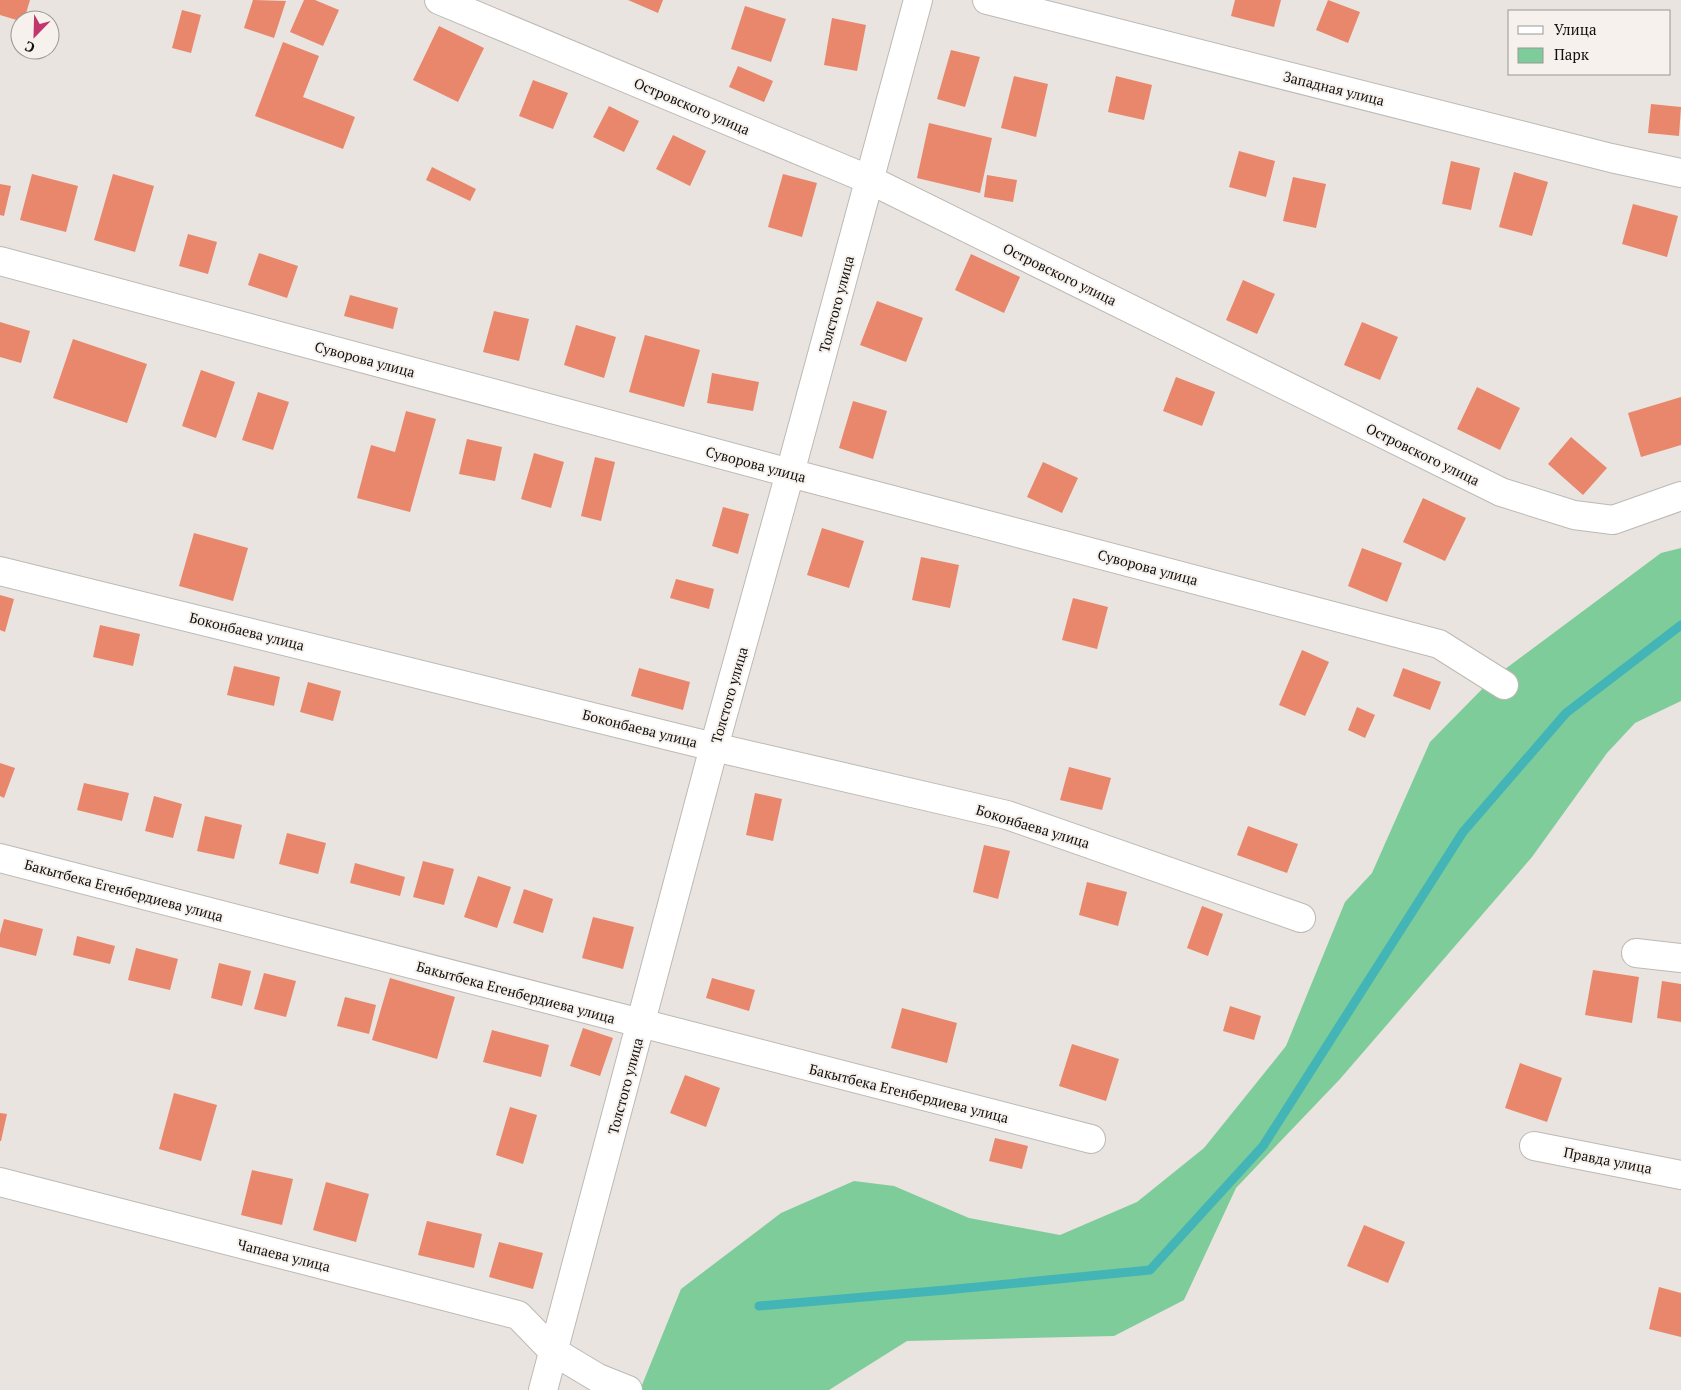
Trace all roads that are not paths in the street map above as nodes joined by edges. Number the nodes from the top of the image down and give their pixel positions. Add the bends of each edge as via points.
1 (439, 0) edge
2 (918, 0) edge
3 (987, 0) edge
4 (1681, 173) edge
5 (870, 180) junction
6 (0, 261) edge
7 (790, 473) junction
8 (1681, 496) edge
9 (0, 571) edge
10 (1504, 685) dead end
11 (714, 747) junction
12 (0, 858) edge
13 (1301, 918) dead end
14 (1636, 953) dead end
15 (1681, 958) edge
16 (641, 1025) junction
17 (1091, 1140) dead end
18 (1534, 1146) dead end
19 (1681, 1175) edge
20 (0, 1182) edge
21 (553, 1352) junction
22 (542, 1390) edge
23 (628, 1390) edge

1 - 5 street, Островского улица
2 - 5 street, Толстого улица
3 - 4 street, Западная улица
5 - 7 street, Толстого улица
5 - 8 street, Островского улица via 1501,492 1574,515 1614,520
6 - 7 street, Суворова улица
7 - 10 street, Суворова улица via 1439,644
7 - 11 street, Толстого улица
9 - 11 street, Боконбаева улица
11 - 13 street, Боконбаева улица via 1008,815
11 - 16 street, Толстого улица
12 - 16 street, Бакытбека Егенбердиева улица
14 - 15 street
16 - 17 street, Бакытбека Егенбердиева улица
16 - 21 street, Толстого улица
18 - 19 street, Правда улица
20 - 21 street, Чапаева улица via 518,1315
21 - 22 street, Толстого улица
21 - 23 street, Чапаева улица via 598,1378

